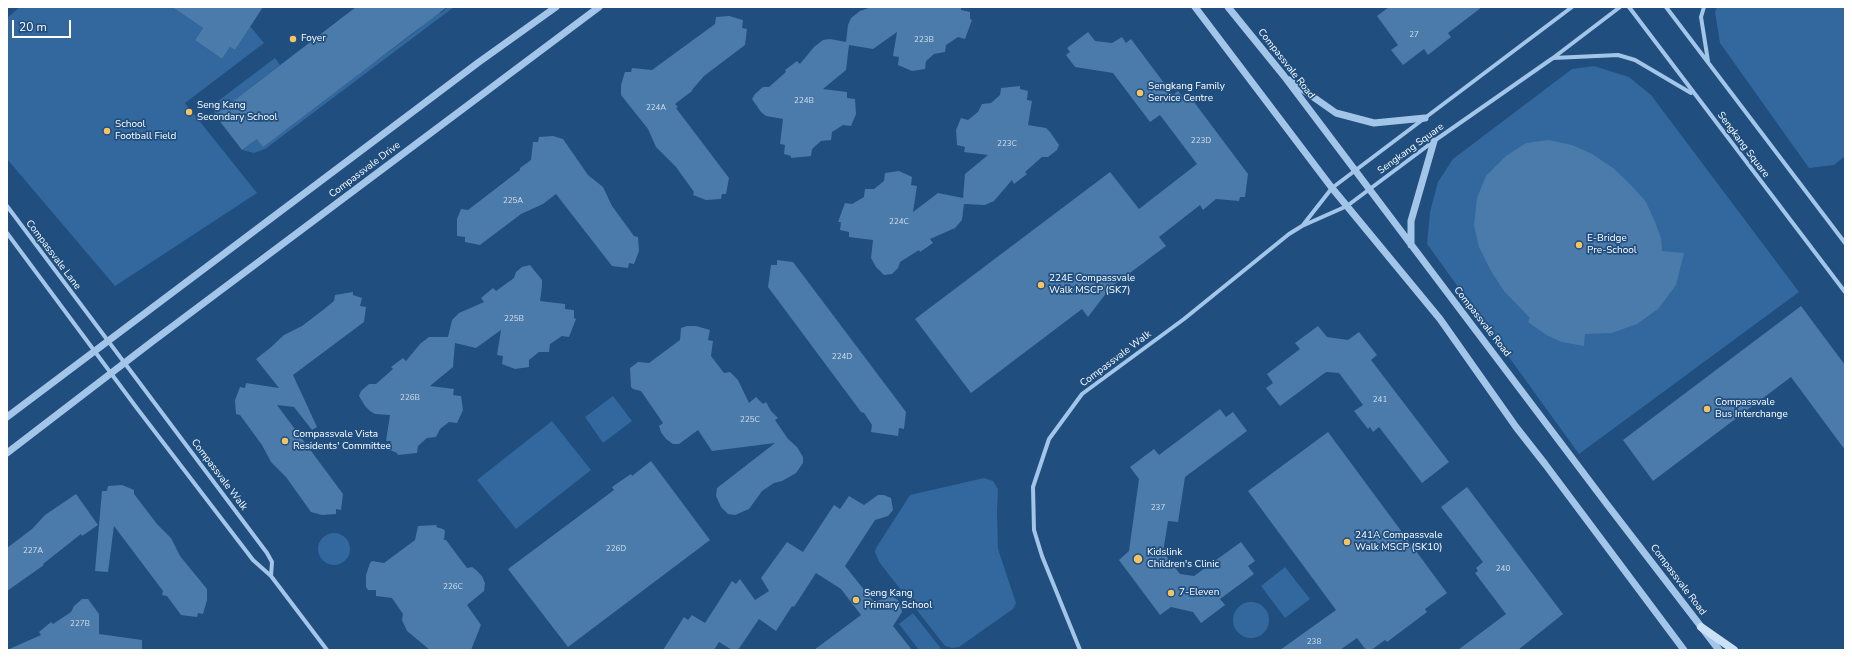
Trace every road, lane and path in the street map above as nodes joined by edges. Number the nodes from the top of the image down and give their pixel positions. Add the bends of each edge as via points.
1 (556, 7) edge
2 (599, 7) edge
3 (1195, 7) edge
4 (1228, 7) edge
5 (1572, 7) edge
6 (1620, 7) edge
7 (1628, 7) edge
8 (1666, 7) edge
9 (1704, 7) edge
10 (1553, 58) junction
11 (1708, 64) junction
12 (1284, 76) junction
13 (1694, 94) junction
14 (1425, 118) junction
15 (1434, 141) junction
16 (1354, 171) junction
17 (1332, 188) junction
18 (1369, 190) junction
19 (7, 206) edge
20 (1347, 206) junction
21 (1302, 226) junction
22 (7, 233) edge
23 (1845, 243) edge
24 (1411, 245) junction
25 (1845, 292) edge
26 (87, 314) joint
27 (107, 341) junction
28 (94, 351) junction
29 (124, 364) junction
30 (112, 374) junction
31 (7, 418) edge
32 (7, 453) edge
33 (271, 576) junction
34 (1701, 627) junction
35 (327, 650) edge
36 (1080, 650) edge
37 (1684, 650) edge
38 (1719, 650) edge
39 (1734, 650) edge

1 - 27 street, Compassvale Drive
2 - 29 street, Compassvale Drive
3 - 17 street
4 - 12 street, Compassvale Road
5 - 14 street, Sengkang Square
6 - 10 street, Sengkang Square
7 - 13 street, Sengkang Square
8 - 11 street
9 - 11 street via 1701,17
10 - 13 street via 1624,56
10 - 15 street, Sengkang Square
11 - 23 street
12 - 14 street via 1336,113 1374,123
12 - 16 street, Compassvale Road
13 - 25 street, Sengkang Square
14 - 16 street, Sengkang Square
15 - 18 street, Sengkang Square
15 - 24 street via 1411,221
16 - 17 street, Sengkang Square
16 - 18 street, Compassvale Road
17 - 20 street
17 - 21 street, Compassvale Walk
18 - 20 street, Sengkang Square
18 - 24 street, Compassvale Road
19 - 26 street, Compassvale Lane
20 - 21 street, Compassvale Walk
20 - 37 street via 1440,319 1516,427
21 - 36 street, Compassvale Walk via 1184,319 1082,394 1049,439 1033,487 1034,530
22 - 28 street
24 - 34 street, Compassvale Road
26 - 27 street, Compassvale Walk
27 - 28 street, Compassvale Drive
27 - 29 street, Compassvale Walk
28 - 30 street
28 - 31 street, Compassvale Drive
29 - 30 street, Compassvale Drive
29 - 33 street, Compassvale Walk via 267,553 272,562
30 - 32 street, Compassvale Drive
30 - 33 street via 253,560
33 - 35 street
34 - 38 street, Compassvale Road
34 - 39 main road

